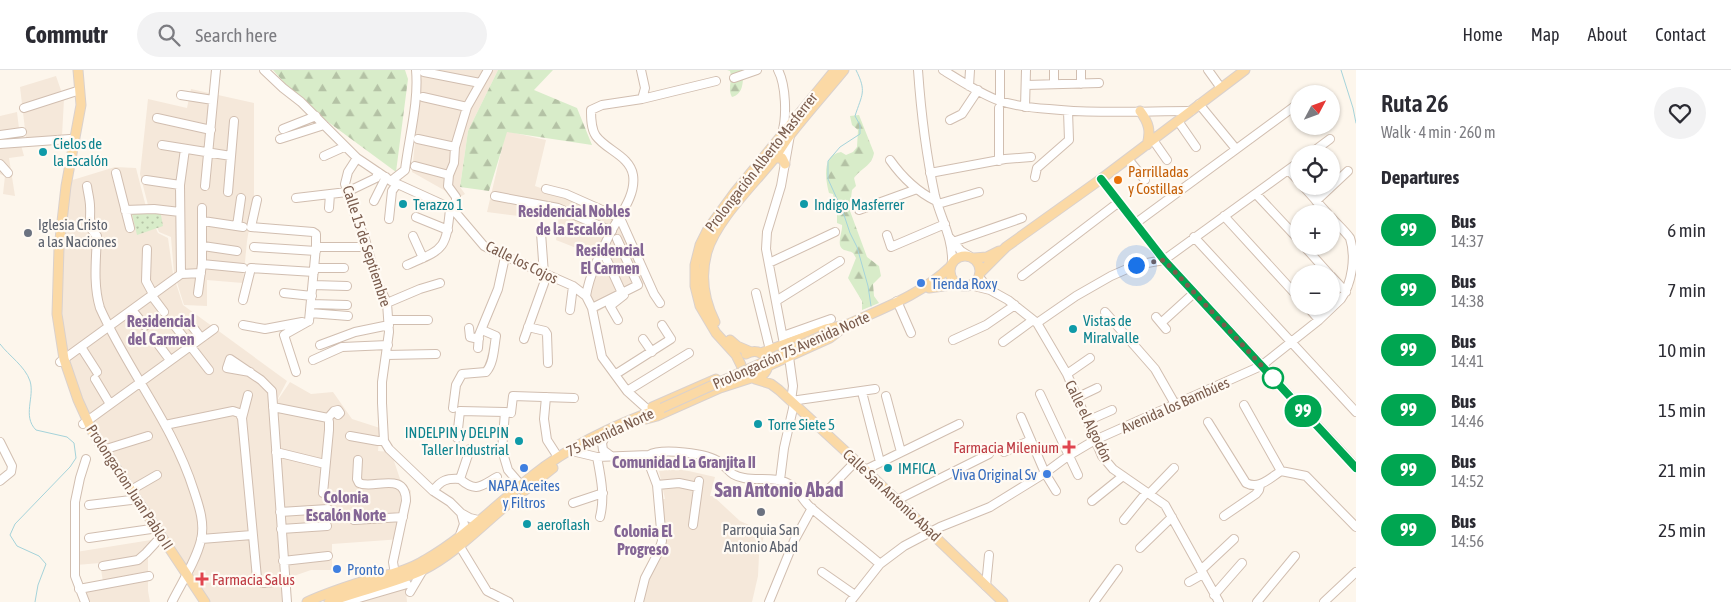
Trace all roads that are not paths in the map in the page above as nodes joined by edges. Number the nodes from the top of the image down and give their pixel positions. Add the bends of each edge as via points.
1 (73, 70) edge
2 (78, 70) edge
3 (216, 70) edge
4 (264, 70) edge
5 (416, 70) edge
6 (488, 70) edge
7 (641, 70) edge
8 (758, 70) edge
9 (778, 70) edge
10 (834, 70) edge
11 (844, 70) edge
12 (918, 70) edge
13 (943, 70) edge
14 (970, 70) edge
15 (1000, 70) edge
16 (1026, 70) edge
17 (1054, 70) edge
18 (1081, 70) edge
19 (1208, 70) edge
20 (1245, 70) edge
21 (424, 72) dead end
22 (734, 78) dead end
23 (716, 80) dead end
24 (480, 83) junction
25 (1054, 84) junction
26 (1081, 84) junction
27 (1099, 84) dead end
28 (1026, 85) junction
29 (969, 86) junction
30 (1221, 88) junction
31 (978, 90) junction
32 (77, 91) junction
33 (181, 95) dead end
34 (424, 98) dead end
35 (213, 100) junction
36 (642, 100) junction
37 (999, 104) junction
38 (1199, 104) junction
39 (467, 107) junction
40 (784, 107) junction
41 (1025, 107) junction
42 (24, 108) dead end
43 (1290, 109) edge
44 (1191, 110) junction
45 (1068, 111) junction
46 (799, 112) junction
47 (1140, 112) junction
48 (316, 116) junction
49 (157, 118) dead end
50 (950, 120) dead end
51 (234, 121) dead end
52 (1178, 121) junction
53 (324, 125) junction
54 (283, 128) dead end
55 (211, 130) junction
56 (786, 134) junction
57 (0, 135) edge
58 (70, 139) junction
59 (280, 139) dead end
60 (418, 139) dead end
61 (1330, 139) dead end
62 (23, 142) junction
63 (1150, 142) junction
64 (0, 144) edge
65 (162, 145) dead end
66 (1322, 145) edge
67 (344, 147) junction
68 (455, 147) junction
69 (1196, 147) dead end
70 (185, 149) junction
71 (1236, 149) junction
72 (209, 152) junction
73 (231, 156) junction
74 (324, 156) dead end
75 (1031, 157) dead end
76 (357, 158) junction
77 (775, 158) junction
78 (1128, 159) junction
79 (890, 160) dead end
80 (999, 160) junction
81 (1168, 160) dead end
82 (0, 164) edge
83 (785, 164) junction
84 (415, 166) dead end
85 (1288, 170) edge
86 (1348, 171) dead end
87 (378, 172) junction
88 (116, 173) dead end
89 (930, 173) junction
90 (8, 174) dead end
91 (449, 175) junction
92 (1035, 177) dead end
93 (1101, 179) junction
94 (146, 180) dead end
95 (1144, 180) dead end
96 (391, 181) junction
97 (180, 185) junction
98 (86, 186) dead end
99 (205, 186) dead end
100 (546, 189) dead end
101 (917, 189) junction
102 (349, 191) junction
103 (228, 192) dead end
104 (979, 192) dead end
105 (330, 194) junction
106 (1256, 194) junction
107 (1311, 195) edge
108 (495, 196) dead end
109 (241, 198) dead end
110 (296, 198) dead end
111 (257, 200) dead end
112 (374, 200) dead end
113 (1316, 201) junction
114 (1119, 202) junction
115 (937, 203) junction
116 (1320, 205) edge
117 (202, 208) dead end
118 (329, 208) dead end
119 (125, 210) junction
120 (859, 210) dead end
121 (453, 211) junction
122 (180, 212) junction
123 (1224, 216) junction
124 (416, 217) dead end
125 (620, 218) junction
126 (1022, 218) dead end
127 (389, 219) dead end
128 (202, 221) junction
129 (1136, 223) junction
130 (945, 224) junction
131 (1340, 227) edge
132 (130, 228) dead end
133 (448, 230) junction
134 (1290, 230) edge
135 (612, 232) junction
136 (835, 232) dead end
137 (541, 233) dead end
138 (887, 235) dead end
139 (413, 236) dead end
140 (1194, 237) junction
141 (617, 239) dead end
142 (951, 240) junction
143 (203, 246) junction
144 (254, 247) dead end
145 (368, 247) junction
146 (1006, 247) junction
147 (147, 249) dead end
148 (316, 249) junction
149 (238, 251) dead end
150 (1312, 255) edge
151 (605, 256) dead end
152 (506, 257) junction
153 (971, 257) junction
154 (422, 258) junction
155 (840, 260) dead end
156 (1164, 260) junction
157 (768, 263) junction
158 (202, 264) junction
159 (406, 265) dead end
160 (951, 265) junction
161 (1321, 265) edge
162 (243, 268) dead end
163 (344, 268) dead end
164 (314, 270) junction
165 (201, 273) junction
166 (181, 274) junction
167 (546, 275) junction
168 (980, 275) junction
169 (1022, 276) dead end
170 (440, 283) dead end
171 (958, 284) junction
172 (970, 285) junction
173 (313, 286) junction
174 (347, 286) dead end
175 (573, 286) junction
176 (1340, 286) edge
177 (1290, 288) edge
178 (921, 290) junction
179 (990, 290) junction
180 (198, 292) dead end
181 (1346, 292) junction
182 (284, 293) dead end
183 (756, 293) dead end
184 (1194, 293) junction
185 (624, 294) junction
186 (153, 295) junction
187 (586, 296) junction
188 (243, 300) dead end
189 (776, 301) junction
190 (897, 302) junction
191 (387, 303) junction
192 (660, 303) dead end
193 (1015, 305) junction
194 (347, 306) dead end
195 (310, 308) junction
196 (592, 308) junction
197 (132, 310) junction
198 (570, 310) dead end
199 (164, 312) dead end
200 (1105, 312) dead end
201 (1315, 315) edge
202 (348, 316) dead end
203 (832, 319) dead end
204 (428, 320) dead end
205 (618, 320) dead end
206 (1319, 320) junction
207 (171, 321) dead end
208 (1035, 321) junction
209 (389, 322) junction
210 (1161, 323) dead end
211 (848, 324) junction
212 (243, 325) dead end
213 (662, 325) dead end
214 (109, 326) junction
215 (145, 326) dead end
216 (192, 326) dead end
217 (528, 327) junction
218 (469, 328) dead end
219 (214, 329) dead end
220 (482, 330) junction
221 (911, 333) dead end
222 (201, 338) junction
223 (478, 339) junction
224 (524, 339) dead end
225 (643, 339) dead end
226 (155, 340) dead end
227 (784, 340) junction
228 (953, 340) dead end
229 (1003, 342) dead end
230 (1291, 343) junction
231 (320, 345) dead end
232 (388, 345) junction
233 (190, 346) junction
234 (81, 347) junction
235 (478, 348) dead end
236 (652, 352) junction
237 (751, 352) junction
238 (766, 352) junction
239 (688, 353) dead end
240 (436, 354) dead end
241 (386, 355) junction
242 (789, 356) junction
243 (1090, 358) dead end
244 (170, 360) junction
245 (313, 360) dead end
246 (62, 361) junction
247 (548, 363) dead end
248 (741, 366) junction
249 (1261, 366) junction
250 (768, 368) junction
251 (210, 370) dead end
252 (250, 372) dead end
253 (296, 372) dead end
254 (616, 374) junction
255 (1067, 374) junction
256 (753, 378) junction
257 (141, 382) junction
258 (875, 388) dead end
259 (1097, 388) dead end
260 (779, 390) junction
261 (628, 391) junction
262 (248, 394) dead end
263 (1040, 394) dead end
264 (863, 396) dead end
265 (886, 396) dead end
266 (546, 397) junction
267 (574, 398) dead end
268 (1076, 398) junction
269 (792, 403) junction
270 (110, 404) junction
271 (1175, 404) junction
272 (1244, 405) dead end
273 (273, 407) junction
274 (453, 408) dead end
275 (661, 408) joint
276 (1112, 410) dead end
277 (505, 412) junction
278 (1356, 412) edge
279 (645, 414) junction
280 (338, 415) dead end
281 (240, 416) junction
282 (1021, 417) dead end
283 (328, 418) junction
284 (1087, 421) junction
285 (85, 422) junction
286 (1208, 422) dead end
287 (959, 424) dead end
288 (165, 425) junction
289 (148, 436) dead end
290 (350, 436) dead end
291 (457, 438) dead end
292 (604, 438) junction
293 (1031, 440) junction
294 (1095, 440) junction
295 (384, 441) junction
296 (0, 442) edge
297 (470, 449) dead end
298 (103, 450) junction
299 (276, 452) junction
300 (576, 452) junction
301 (902, 452) junction
302 (1004, 452) dead end
303 (989, 454) dead end
304 (649, 455) junction
305 (611, 456) junction
306 (1068, 456) junction
307 (558, 457) junction
308 (597, 457) junction
309 (86, 459) dead end
310 (358, 460) dead end
311 (856, 461) junction
312 (880, 462) junction
313 (325, 464) junction
314 (1174, 468) dead end
315 (1356, 468) edge
316 (865, 470) junction
317 (1281, 471) junction
318 (1045, 473) junction
319 (157, 474) dead end
320 (1078, 475) dead end
321 (497, 476) dead end
322 (1123, 476) junction
323 (460, 479) junction
324 (780, 480) junction
325 (0, 481) edge
326 (521, 485) junction
327 (657, 485) junction
328 (1260, 485) junction
329 (828, 490) dead end
330 (433, 491) junction
331 (1056, 491) dead end
332 (323, 493) dead end
333 (603, 493) junction
334 (1148, 493) junction
335 (131, 495) junction
336 (896, 500) junction
337 (1092, 501) dead end
338 (573, 503) dead end
339 (89, 505) dead end
340 (812, 508) junction
341 (328, 509) dead end
342 (280, 512) junction
343 (461, 513) junction
344 (1224, 516) dead end
345 (403, 517) junction
346 (600, 517) dead end
347 (1172, 517) junction
348 (354, 520) dead end
349 (478, 520) junction
350 (1124, 520) dead end
351 (693, 525) dead end
352 (327, 526) dead end
353 (1356, 527) edge
354 (151, 529) junction
355 (281, 529) junction
356 (930, 532) junction
357 (252, 535) junction
358 (460, 535) junction
359 (89, 538) dead end
360 (201, 539) junction
361 (1234, 539) dead end
362 (155, 543) junction
363 (459, 545) junction
364 (1140, 548) dead end
365 (989, 555) dead end
366 (328, 556) dead end
367 (1295, 556) dead end
368 (283, 561) junction
369 (1242, 563) dead end
370 (880, 564) junction
371 (103, 566) dead end
372 (1118, 569) dead end
373 (423, 570) junction
374 (822, 572) dead end
375 (1202, 572) junction
376 (1356, 572) edge
377 (395, 574) junction
378 (149, 576) dead end
379 (185, 577) junction
380 (406, 580) junction
381 (284, 581) junction
382 (1189, 582) dead end
383 (986, 586) junction
384 (80, 589) junction
385 (410, 592) junction
386 (1216, 598) edge
387 (853, 599) edge
388 (85, 602) edge
389 (172, 602) edge
390 (198, 602) edge
391 (205, 602) edge
392 (287, 602) edge
393 (307, 602) edge
394 (329, 602) edge
395 (345, 602) edge
396 (410, 602) edge
397 (509, 602) edge
398 (639, 602) edge
399 (769, 602) edge
400 (1003, 602) edge
401 (1094, 602) edge
402 (1257, 602) edge
403 (1324, 602) edge

1 - 32 main road, Prolongacion Juan Pablo II
2 - 246 main road, Prolongacion Juan Pablo II via 81,106 66,186 59,248 57,314
3 - 35 street
4 - 48 street, Calle los Cojos
5 - 96 street via 414,112 405,170
6 - 24 street
7 - 36 street via 645,88
8 - 22 street
9 - 40 street via 784,85
10 - 46 main road, Prolongación Alberto Masferrer
11 - 56 main road, Prolongación Alberto Masferrer
12 - 89 street
13 - 29 street
14 - 29 street
15 - 37 street
16 - 28 street
17 - 25 street
18 - 26 street
19 - 30 street
20 - 30 main road
21 - 24 street
23 - 36 street
24 - 39 street
25 - 26 street
25 - 28 street
26 - 27 street
28 - 41 street
29 - 31 street
30 - 38 main road
31 - 37 street
31 - 50 street via 962,114
32 - 42 street
32 - 58 main road, Prolongacion Juan Pablo II
33 - 35 street
34 - 39 street
35 - 55 street
36 - 125 street via 602,105 591,110 596,135 630,166 633,175 633,189
37 - 41 street
37 - 80 street
38 - 44 main road
38 - 71 street
39 - 68 street
40 - 46 street via 790,113
40 - 56 street
41 - 45 street
43 - 71 street
44 - 47 street
44 - 52 main road
45 - 47 street
45 - 92 street via 1069,140 1036,168
46 - 56 main road, Prolongación Alberto Masferrer
47 - 63 main road via 1149,126
48 - 53 street, Calle los Cojos
48 - 54 street
49 - 55 street
51 - 73 street
52 - 63 main road
52 - 69 street
53 - 59 street
53 - 67 street, Calle los Cojos
55 - 72 street
56 - 77 main road, Prolongación Alberto Masferrer
56 - 83 street
56 - 248 main road, Prolongación Alberto Masferrer via 735,192 708,229 695,265 695,286 700,306 716,333 735,352
57 - 62 street via 22,129
58 - 62 street
58 - 246 main road, Prolongacion Juan Pablo II via 53,247 52,319
60 - 68 street
61 - 66 street
62 - 64 street
63 - 78 main road
63 - 81 street
65 - 70 street
67 - 74 street
67 - 76 street, Calle los Cojos
68 - 91 street via 454,164
70 - 72 street
70 - 97 street
71 - 129 street
72 - 73 street
72 - 99 street
73 - 103 street
75 - 80 street
76 - 87 street, Calle los Cojos
76 - 102 street, Calle 15 de Septiembre via 345,184
77 - 83 main road via 782,158
77 - 237 main road, Prolongación Alberto Masferrer via 718,229 711,240 704,266 705,296 717,326 737,346
78 - 93 main road
78 - 95 street
79 - 101 street
80 - 89 street
82 - 90 street
83 - 157 street via 766,232
84 - 91 street
85 - 106 street
86 - 113 street
87 - 96 street, Calle los Cojos
87 - 102 street via 376,178
88 - 119 street
89 - 115 street
91 - 121 street via 448,186 456,198
93 - 114 street
93 - 146 main road
94 - 97 street
96 - 112 street
96 - 121 street, Calle los Cojos
96 - 127 street
97 - 122 street
98 - 214 street via 90,228 97,236 96,292
100 - 125 street via 566,194
101 - 115 street
101 - 120 street
102 - 105 street
102 - 145 street, Calle 15 de Septiembre
104 - 115 street
105 - 110 street
105 - 118 street
106 - 123 street
106 - 134 street
107 - 113 street
108 - 135 street via 558,208
109 - 128 street via 240,226
111 - 148 street via 251,227 313,232 316,234
113 - 116 street
114 - 129 street
114 - 169 street
115 - 130 street
117 - 128 street
119 - 122 street
119 - 132 street
121 - 133 street
121 - 152 street, Calle los Cojos via 484,246
122 - 166 street
123 - 140 street
123 - 177 street
124 - 133 street
125 - 135 street
125 - 192 street
126 - 142 street
128 - 143 street
129 - 156 street
130 - 138 street via 891,247
130 - 142 street
131 - 181 street, Avenida los Bambúes via 1349,237 1355,254 1354,270
133 - 154 street via 441,248
135 - 187 street via 590,277
136 - 157 street
137 - 167 street
139 - 154 street
140 - 156 street
140 - 230 street
141 - 185 street via 638,285
142 - 153 street
142 - 160 street
143 - 149 street
143 - 158 street
144 - 148 street
145 - 148 street
145 - 191 street, Calle 15 de Septiembre via 377,282
146 - 153 main road via 987,256
146 - 168 main road
147 - 186 street via 146,281
148 - 164 street
150 - 161 street
151 - 185 street
152 - 167 street, Calle los Cojos
152 - 220 street
153 - 160 main road via 959,256
153 - 168 main road via 980,265
154 - 159 street
155 - 189 street
156 - 184 street
156 - 208 street via 1136,265 1111,276
157 - 189 street
158 - 162 street
158 - 165 street
160 - 171 main road via 951,277
160 - 178 main road, Prolongación 75 Avenida Norte via 937,280
163 - 164 street
164 - 173 street
164 - 188 street via 251,268
165 - 166 street
165 - 180 street
166 - 186 street
167 - 175 street, Calle los Cojos
167 - 217 street
168 - 172 main road
168 - 179 street, Calle el Algodón
170 - 191 street
171 - 172 main road
171 - 178 main road, Prolongación 75 Avenida Norte
172 - 179 street, Calle el Algodón
173 - 174 street
173 - 195 street
175 - 187 street, Calle los Cojos
175 - 198 street
176 - 181 street
178 - 190 main road, Prolongación 75 Avenida Norte
179 - 193 street, Calle el Algodón
181 - 206 street, Avenida los Bambúes
182 - 195 street
183 - 238 street
184 - 210 street
184 - 249 street
185 - 196 street
185 - 205 street via 610,306
186 - 197 street
186 - 199 street
187 - 196 street, Calle los Cojos
189 - 227 street
190 - 211 main road, Prolongación 75 Avenida Norte
190 - 221 street
191 - 209 street, Calle 15 de Septiembre
193 - 208 street, Calle el Algodón
193 - 228 street via 986,325
194 - 195 street
195 - 202 street
195 - 212 street via 265,329
195 - 253 street via 284,335
196 - 254 street, Calle los Cojos via 602,357
197 - 214 street
197 - 215 street
200 - 271 street via 1155,369
201 - 206 street
203 - 227 street
204 - 209 street
206 - 230 street, Avenida los Bambúes
207 - 233 street
208 - 229 street
208 - 255 street, Calle el Algodón
209 - 231 street
209 - 232 street, Calle 15 de Septiembre
211 - 227 main road
211 - 242 main road via 830,338
211 - 275 main road, Prolongación 75 Avenida Norte, bridge
213 - 236 street via 671,339
214 - 234 street
214 - 257 street
216 - 222 street
217 - 224 street
217 - 247 street via 547,334
218 - 223 street via 470,337
219 - 222 street
220 - 223 street
220 - 274 street via 496,336 489,369 462,374 456,385
222 - 233 street
223 - 235 street
225 - 236 street
226 - 244 street
227 - 238 main road
230 - 249 street, Avenida los Bambúes
230 - 278 street
232 - 241 street, Calle 15 de Septiembre
232 - 245 street via 342,347
233 - 244 street
233 - 251 street
234 - 246 street
234 - 270 street
236 - 254 street
237 - 238 main road
237 - 248 main road via 745,355
238 - 250 main road
239 - 261 street
240 - 241 street
241 - 295 street, Calle 15 de Septiembre via 382,396
242 - 250 main road
242 - 269 street
243 - 255 street
244 - 257 street
246 - 285 main road, Prolongacion Juan Pablo II via 67,386
248 - 256 main road via 744,373
248 - 279 main road
249 - 271 street, Avenida los Bambúes
249 - 315 street
250 - 256 main road via 763,376
250 - 260 main road, Calle San Antonio Abad
252 - 273 street via 270,387
254 - 261 street, Calle los Cojos
255 - 268 street, Calle el Algodón
256 - 260 main road, Calle San Antonio Abad
256 - 279 main road via 720,388 657,416
257 - 270 street
257 - 288 street
258 - 269 street
259 - 268 street
260 - 269 main road, Calle San Antonio Abad
261 - 279 street, Calle los Cojos
262 - 281 street
263 - 306 street
264 - 312 street
265 - 301 street
266 - 267 street
266 - 277 street via 513,396 511,412
266 - 307 street via 544,419 547,440
268 - 284 street, Calle el Algodón
269 - 311 main road, Calle San Antonio Abad
269 - 324 street
270 - 285 street
271 - 294 street, Avenida los Bambúes
272 - 317 street
273 - 283 street
273 - 299 street
275 - 279 main road, 75 Avenida Norte
276 - 284 street
277 - 291 street via 460,411
277 - 326 street via 502,450 508,470
279 - 292 main road, 75 Avenida Norte
279 - 307 main road, 75 Avenida Norte
280 - 283 street via 338,410
281 - 288 street via 233,411
281 - 357 street
282 - 293 street
283 - 313 street
284 - 294 street, Calle el Algodón
285 - 298 main road, Prolongacion Juan Pablo II
285 - 335 main road, Prolongacion Juan Pablo II via 94,446
286 - 328 street via 1243,480 1250,485
287 - 301 street
288 - 360 street via 185,464 200,509
289 - 298 street
290 - 295 street
292 - 300 main road, 75 Avenida Norte
292 - 305 street via 603,450
293 - 302 street
293 - 318 street
294 - 306 street, Avenida los Bambúes
294 - 322 street, Calle el Algodón via 1107,463
295 - 330 street
296 - 325 street via 12,466 11,472
297 - 323 street
298 - 335 main road, Prolongacion Juan Pablo II
299 - 313 street
299 - 342 street
300 - 308 street
300 - 363 main road, 75 Avenida Norte via 530,485
301 - 312 street
303 - 336 street
304 - 305 street
304 - 324 street via 653,452 710,457 720,462 730,474
304 - 327 street
305 - 308 street
306 - 318 street, Avenida los Bambúes
306 - 320 street
307 - 326 main road, 75 Avenida Norte
308 - 333 street
309 - 384 street via 75,502 75,576
310 - 345 street via 359,483 392,483 405,492
311 - 316 main road, Calle San Antonio Abad
311 - 329 street
312 - 316 street
313 - 332 street
314 - 334 street
316 - 336 main road, Calle San Antonio Abad
317 - 328 street
317 - 353 street via 1306,476
318 - 331 street
318 - 356 street, Avenida los Bambúes via 990,507
319 - 335 street
321 - 323 street via 473,488
322 - 334 street, Calle el Algodón
322 - 337 street
323 - 330 street via 440,482
324 - 340 street via 793,486
326 - 349 main road, 75 Avenida Norte
327 - 351 street via 698,484
327 - 398 street via 662,541 645,578
328 - 344 street via 1256,494
330 - 343 street
333 - 338 street
333 - 346 street
334 - 347 street, Calle el Algodón via 1165,505
334 - 350 street
335 - 339 street
335 - 354 main road, Prolongacion Juan Pablo II
335 - 379 main road, Prolongacion Juan Pablo II
336 - 356 main road, Calle San Antonio Abad
340 - 370 street
340 - 399 street via 794,541
341 - 342 street
342 - 355 street
343 - 349 street
343 - 358 street via 464,524
345 - 348 street
345 - 377 street via 393,562
347 - 364 street
347 - 375 street, Calle el Algodón
349 - 358 main road, 75 Avenida Norte
352 - 355 street
354 - 359 street
354 - 362 main road, Prolongacion Juan Pablo II
355 - 368 street
356 - 370 street, Avenida los Bambúes
356 - 383 main road, Calle San Antonio Abad
357 - 360 street
357 - 381 street via 259,582
358 - 377 main road, 75 Avenida Norte via 427,560
360 - 379 street
361 - 375 street
362 - 371 street via 138,560
362 - 379 main road, Prolongacion Juan Pablo II
363 - 373 main road, 75 Avenida Norte
363 - 397 street via 487,591
365 - 383 street
366 - 368 street
367 - 402 street
368 - 381 street
369 - 386 street
370 - 387 street, Avenida los Bambúes
372 - 401 street
373 - 380 main road, 75 Avenida Norte
373 - 385 street
374 - 387 street
375 - 382 street
375 - 386 street, Calle el Algodón
376 - 403 street
377 - 393 main road, 75 Avenida Norte via 339,589
378 - 384 street
379 - 389 street
379 - 390 main road, Prolongacion Juan Pablo II
379 - 391 main road, Prolongacion Juan Pablo II
380 - 385 street
380 - 394 main road, 75 Avenida Norte
380 - 395 street
381 - 392 street
383 - 400 main road, Calle San Antonio Abad
384 - 388 street
385 - 396 street

